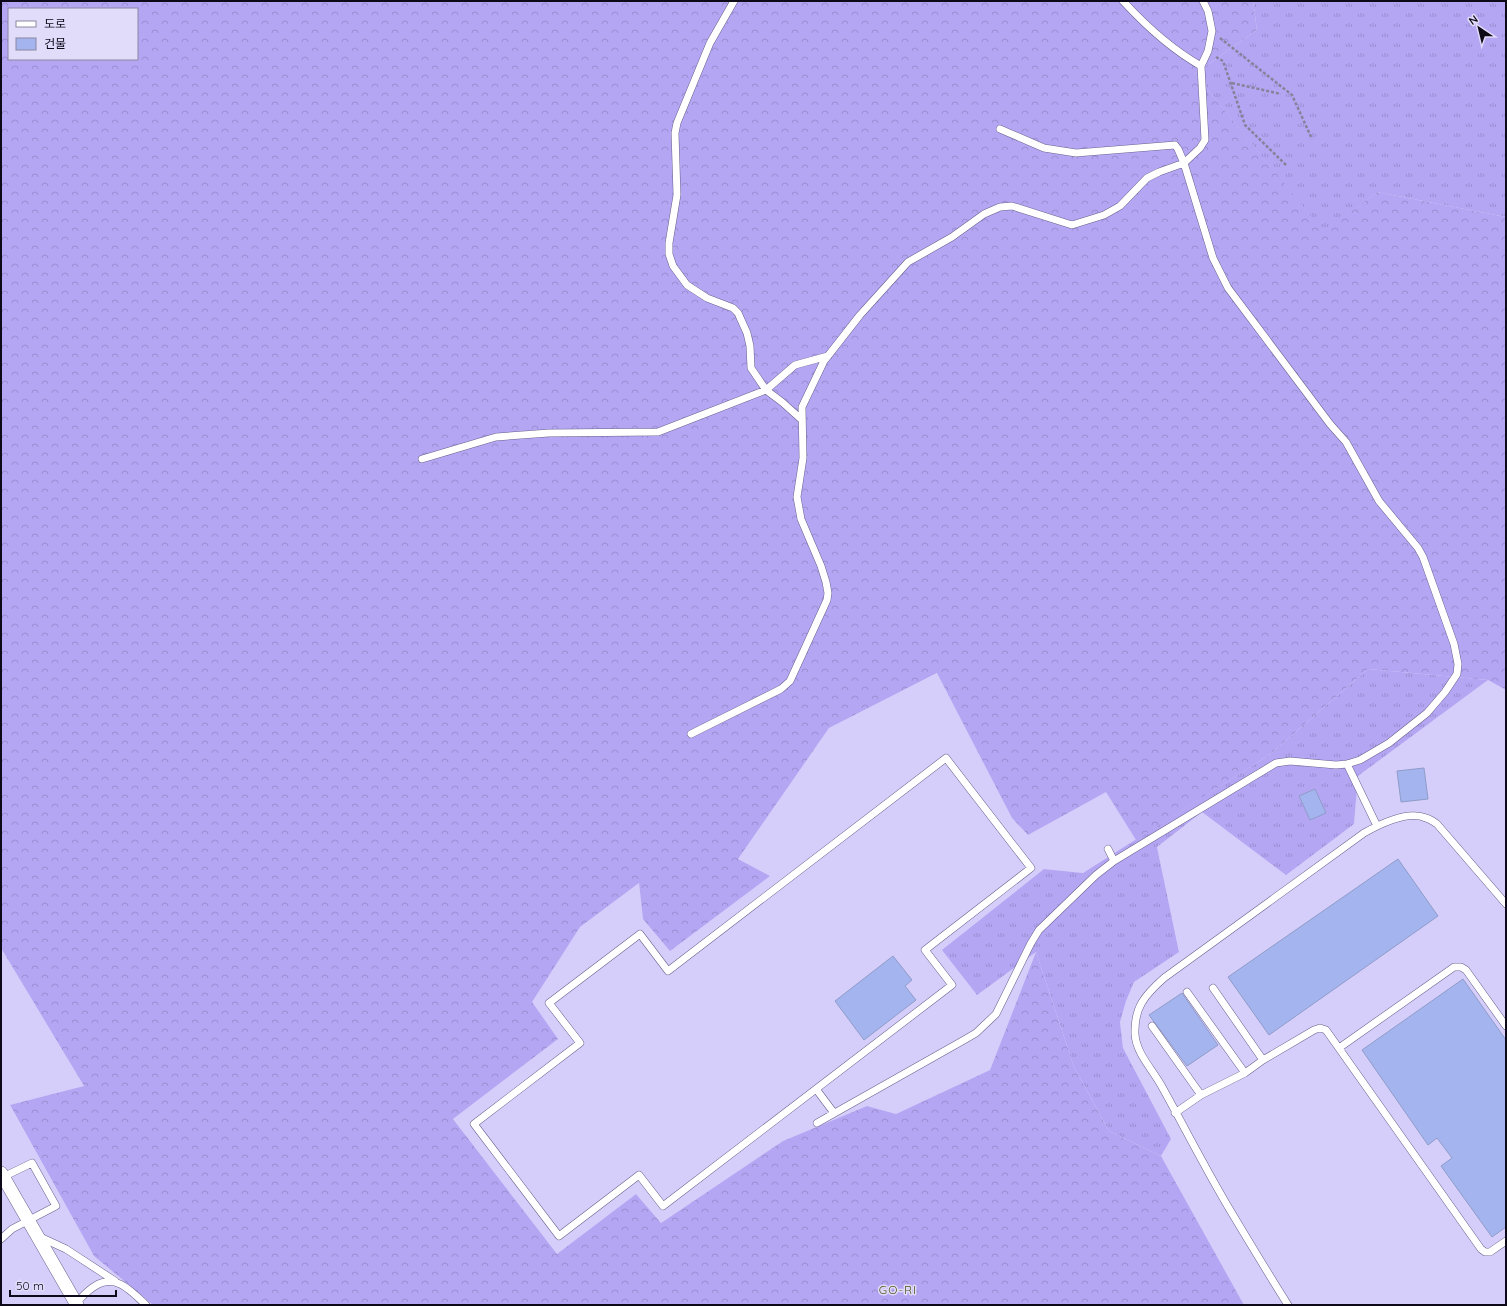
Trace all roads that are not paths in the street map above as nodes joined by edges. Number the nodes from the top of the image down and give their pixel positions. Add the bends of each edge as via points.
1 (734, 1) edge
2 (1123, 1) edge
3 (1203, 1) edge
4 (1201, 66) junction
5 (1000, 129) dead end
6 (1184, 163) junction
7 (828, 356) junction
8 (764, 387) junction
9 (802, 420) junction
10 (422, 459) dead end
11 (691, 734) dead end
12 (1347, 764) junction
13 (1377, 826) junction
14 (1108, 849) dead end
15 (1114, 861) junction
16 (1506, 904) edge
17 (1213, 988) dead end
18 (1187, 992) dead end
19 (1152, 1026) dead end
20 (1506, 1026) edge
21 (1339, 1048) junction
22 (1262, 1060) junction
23 (1245, 1073) junction
24 (816, 1089) junction
25 (1201, 1095) junction
26 (834, 1113) junction
27 (1175, 1113) junction
28 (818, 1123) dead end
29 (2, 1175) edge
30 (28, 1221) junction
31 (36, 1235) junction
32 (1, 1238) edge
33 (1506, 1241) edge
34 (115, 1281) junction
35 (76, 1304) edge
36 (146, 1305) edge
37 (1288, 1305) edge

1 - 8 lane via 710,42 677,123 677,195 669,254 673,266 687,285 738,313 747,333 751,368
2 - 4 lane via 1166,43
3 - 4 lane via 1212,31 1208,51
4 - 6 lane via 1205,140
5 - 6 lane via 1044,148 1076,153 1174,145
6 - 7 lane via 1147,178 1120,206 1104,215 1072,225 1012,206 1000,207 984,214 952,237 908,262 860,315
6 - 12 lane via 1213,258 1228,288 1346,442 1379,501 1418,548 1454,644 1457,674 1427,713 1389,743 1360,760
7 - 8 lane via 795,365
7 - 9 lane via 802,407
8 - 9 lane
8 - 10 lane via 658,432 549,433 496,437
9 - 11 lane via 803,458 797,497 801,519 826,582 827,600 790,681 780,689
12 - 13 lane
12 - 15 lane via 1290,761 1276,763
13 - 16 lane via 1412,816 1425,817 1437,824
13 - 27 lane via 1148,992 1135,1018 1135,1035 1138,1048
14 - 15 lane
15 - 26 lane via 1039,930 996,1014 976,1033
17 - 22 lane
18 - 23 lane
19 - 25 lane
20 - 21 lane via 1466,970 1454,967
21 - 22 lane via 1326,1030 1320,1028
21 - 33 lane via 1481,1249 1490,1252
22 - 23 lane
23 - 25 lane
24 - 24 lane via 663,1206 639,1175 559,1236 474,1124 580,1043 549,1003 640,934 668,971 946,758 1031,868 925,950 952,985
24 - 26 lane
25 - 27 lane
26 - 28 lane
27 - 37 lane
29 - 30 street
29 - 30 lane via 32,1162 56,1206
30 - 31 street
30 - 32 lane
31 - 34 lane via 66,1249
31 - 35 street
34 - 35 lane via 94,1286
34 - 36 lane via 132,1291

